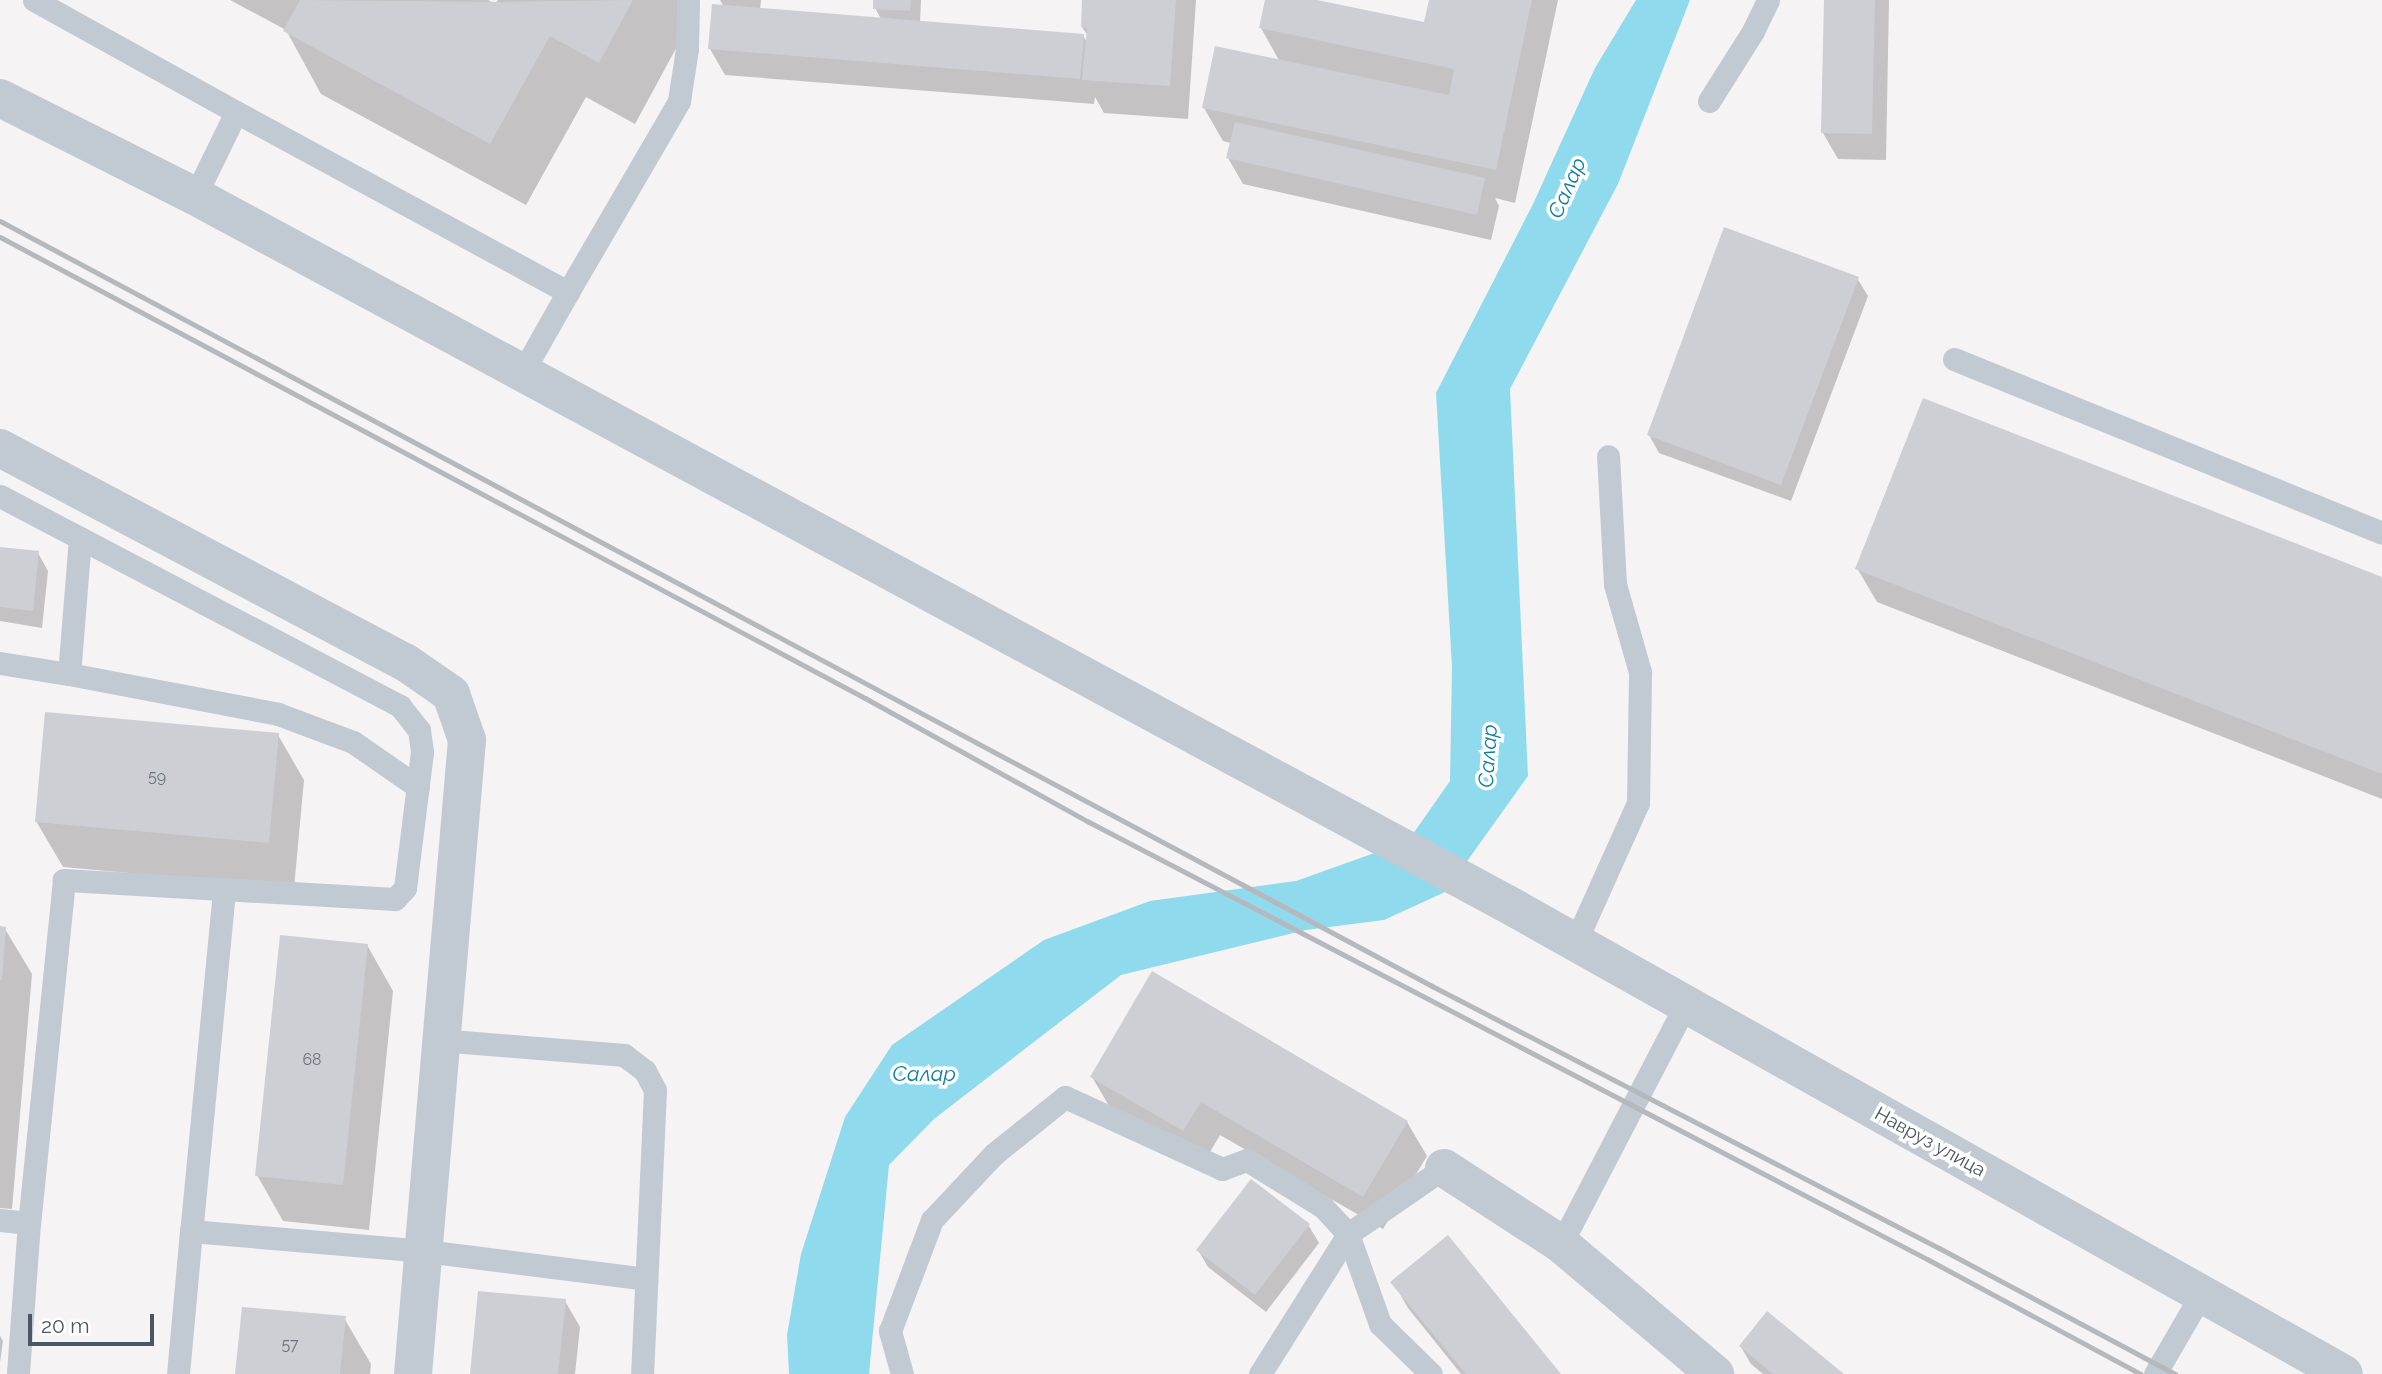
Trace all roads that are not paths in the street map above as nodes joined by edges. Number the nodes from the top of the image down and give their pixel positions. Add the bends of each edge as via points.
1 (34, 0) edge
2 (688, 0) edge
3 (1768, 0) edge
4 (0, 98) edge
5 (1709, 101) dead end
6 (236, 112) junction
7 (195, 196) junction
8 (568, 292) junction
9 (1954, 359) dead end
10 (522, 373) junction
11 (0, 448) edge
12 (1608, 456) dead end
13 (0, 496) edge
14 (2382, 533) edge
15 (80, 538) junction
16 (0, 663) edge
17 (69, 674) junction
18 (418, 787) junction
19 (224, 891) junction
20 (1575, 943) junction
21 (1685, 1006) junction
22 (439, 1040) junction
23 (1444, 1168) joint
24 (0, 1220) edge
25 (29, 1223) junction
26 (191, 1231) junction
27 (1348, 1234) junction
28 (1561, 1244) junction
29 (425, 1251) junction
30 (646, 1279) junction
31 (2202, 1293) junction
32 (18, 1374) edge
33 (178, 1374) edge
34 (413, 1374) edge
35 (642, 1374) edge
36 (902, 1374) edge
37 (1260, 1374) edge
38 (1431, 1374) edge
39 (1715, 1374) edge
40 (2155, 1374) edge
41 (2344, 1374) edge

1 - 6 lane
2 - 8 lane via 679,101
3 - 5 lane
4 - 7 street, Навруз улица
6 - 7 lane
6 - 8 lane
7 - 10 street, Навруз улица
8 - 10 lane
9 - 14 lane
10 - 20 street, Навруз улица
11 - 22 street via 405,662 451,694 467,740
12 - 20 lane via 1615,584 1640,672 1638,803
13 - 15 lane
15 - 17 lane
15 - 18 lane via 400,706 419,730
16 - 17 lane
17 - 18 lane via 278,713 353,743
18 - 19 lane via 405,888 395,900
19 - 25 lane via 64,880
19 - 26 lane
20 - 21 street, Навруз улица
21 - 28 lane
21 - 31 street, Навруз улица
22 - 29 street
22 - 30 lane via 624,1055 645,1071 655,1090
23 - 27 lane
23 - 28 street
24 - 25 lane
25 - 32 lane
26 - 29 lane
26 - 33 lane
27 - 36 lane via 1323,1207 1247,1160 1222,1169 1065,1097 994,1154 932,1220 890,1331
27 - 37 lane
27 - 38 lane via 1380,1324
28 - 39 street
29 - 30 lane
29 - 34 street
30 - 35 lane
31 - 40 lane
31 - 41 street, Навруз улица

